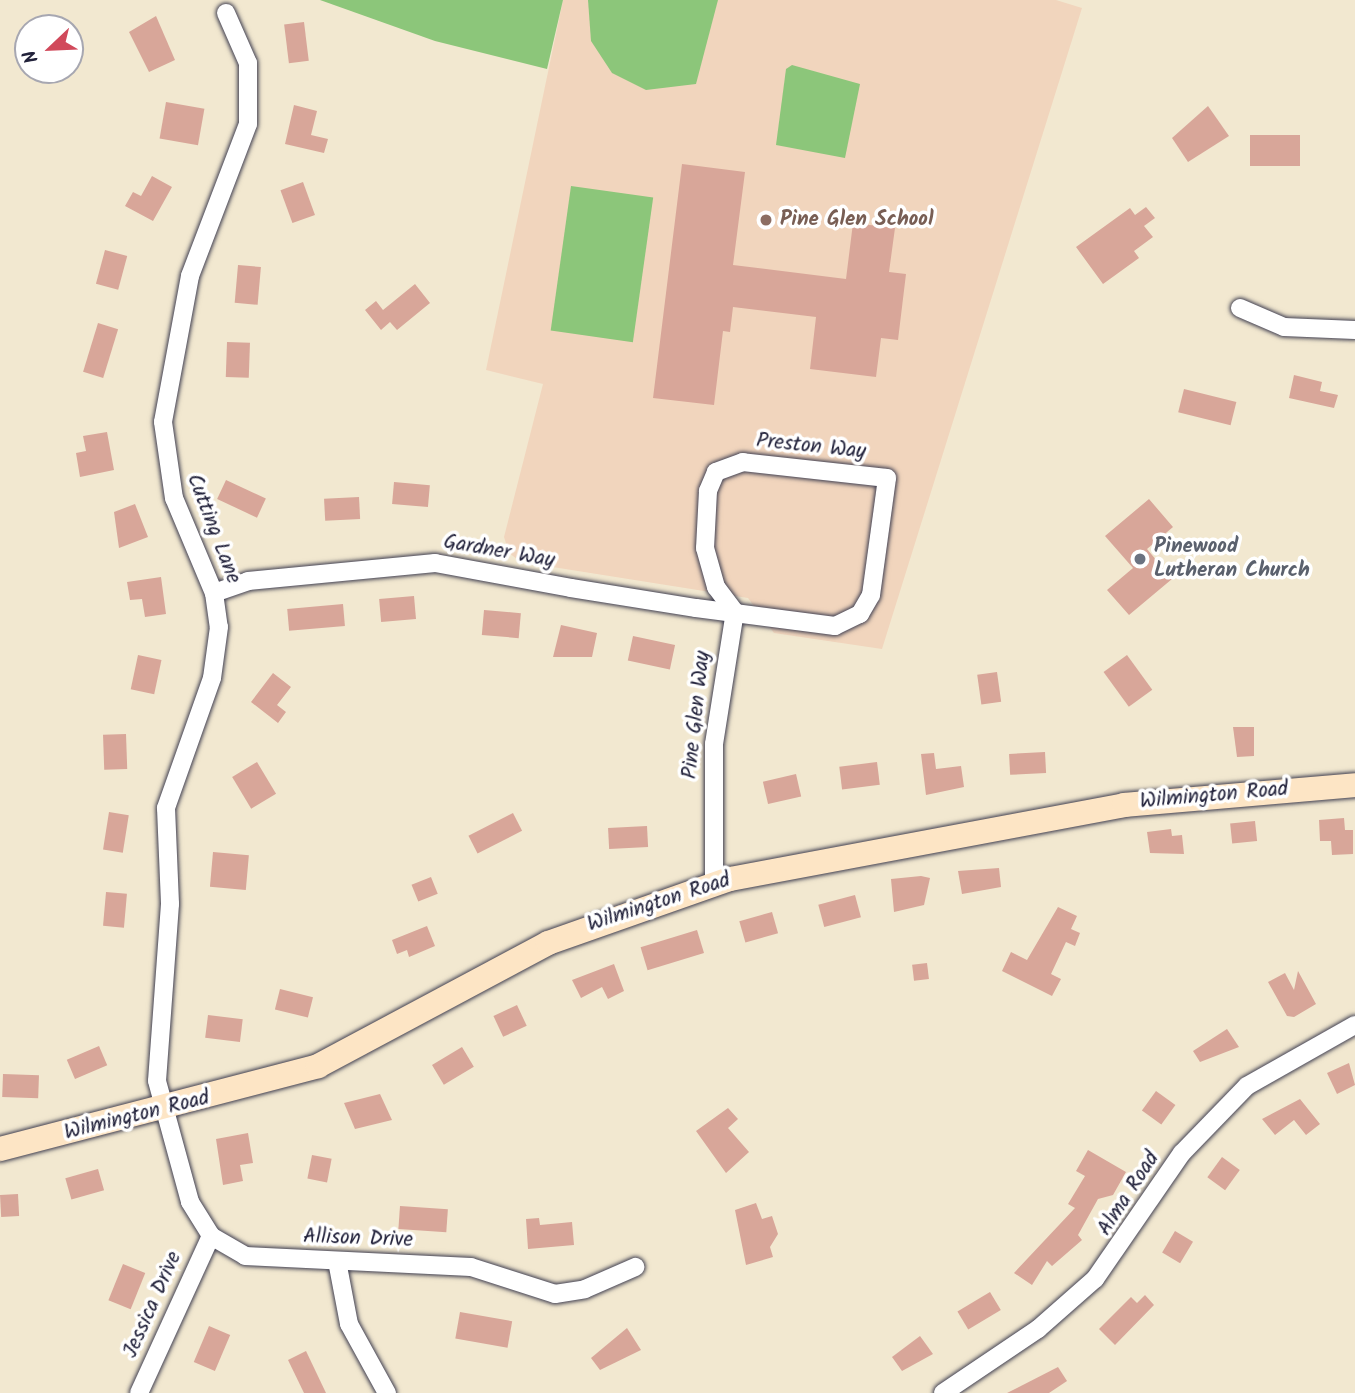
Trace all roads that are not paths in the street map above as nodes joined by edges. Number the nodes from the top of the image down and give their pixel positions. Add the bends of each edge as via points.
1 (226, 13) dead end
2 (1240, 308) dead end
3 (1355, 331) edge
4 (214, 593) junction
5 (735, 612) junction
6 (1355, 785) edge
7 (714, 883) junction
8 (1355, 1025) edge
9 (164, 1111) junction
10 (0, 1149) edge
11 (211, 1236) junction
12 (337, 1261) junction
13 (635, 1268) dead end
14 (139, 1393) edge
15 (387, 1393) edge
16 (943, 1393) edge

1 - 4 street, Cutting Lane via 248,63 248,124 187,286 163,422 174,498
2 - 3 street via 1281,326
4 - 5 street, Gardner Way via 253,580 436,563
4 - 9 street, Cutting Lane via 215,664 166,808 170,924 156,1069
5 - 5 street, Preston Way via 829,626 860,614 872,589 887,478 743,462 716,472 708,491 705,548 716,587
5 - 7 street, Pine Glen Way via 714,744
6 - 7 main road, Wilmington Road via 1124,805
7 - 9 main road, Wilmington Road via 548,943 318,1066
8 - 16 street, Alma Road via 1247,1086 1182,1153 1095,1279 1038,1329
9 - 10 main road, Wilmington Road
9 - 11 street, Allison Drive via 190,1202
11 - 12 street, Allison Drive via 245,1256
11 - 14 street, Jessica Drive
12 - 13 street, Allison Drive via 471,1267 555,1294 585,1289
12 - 15 street via 349,1324

